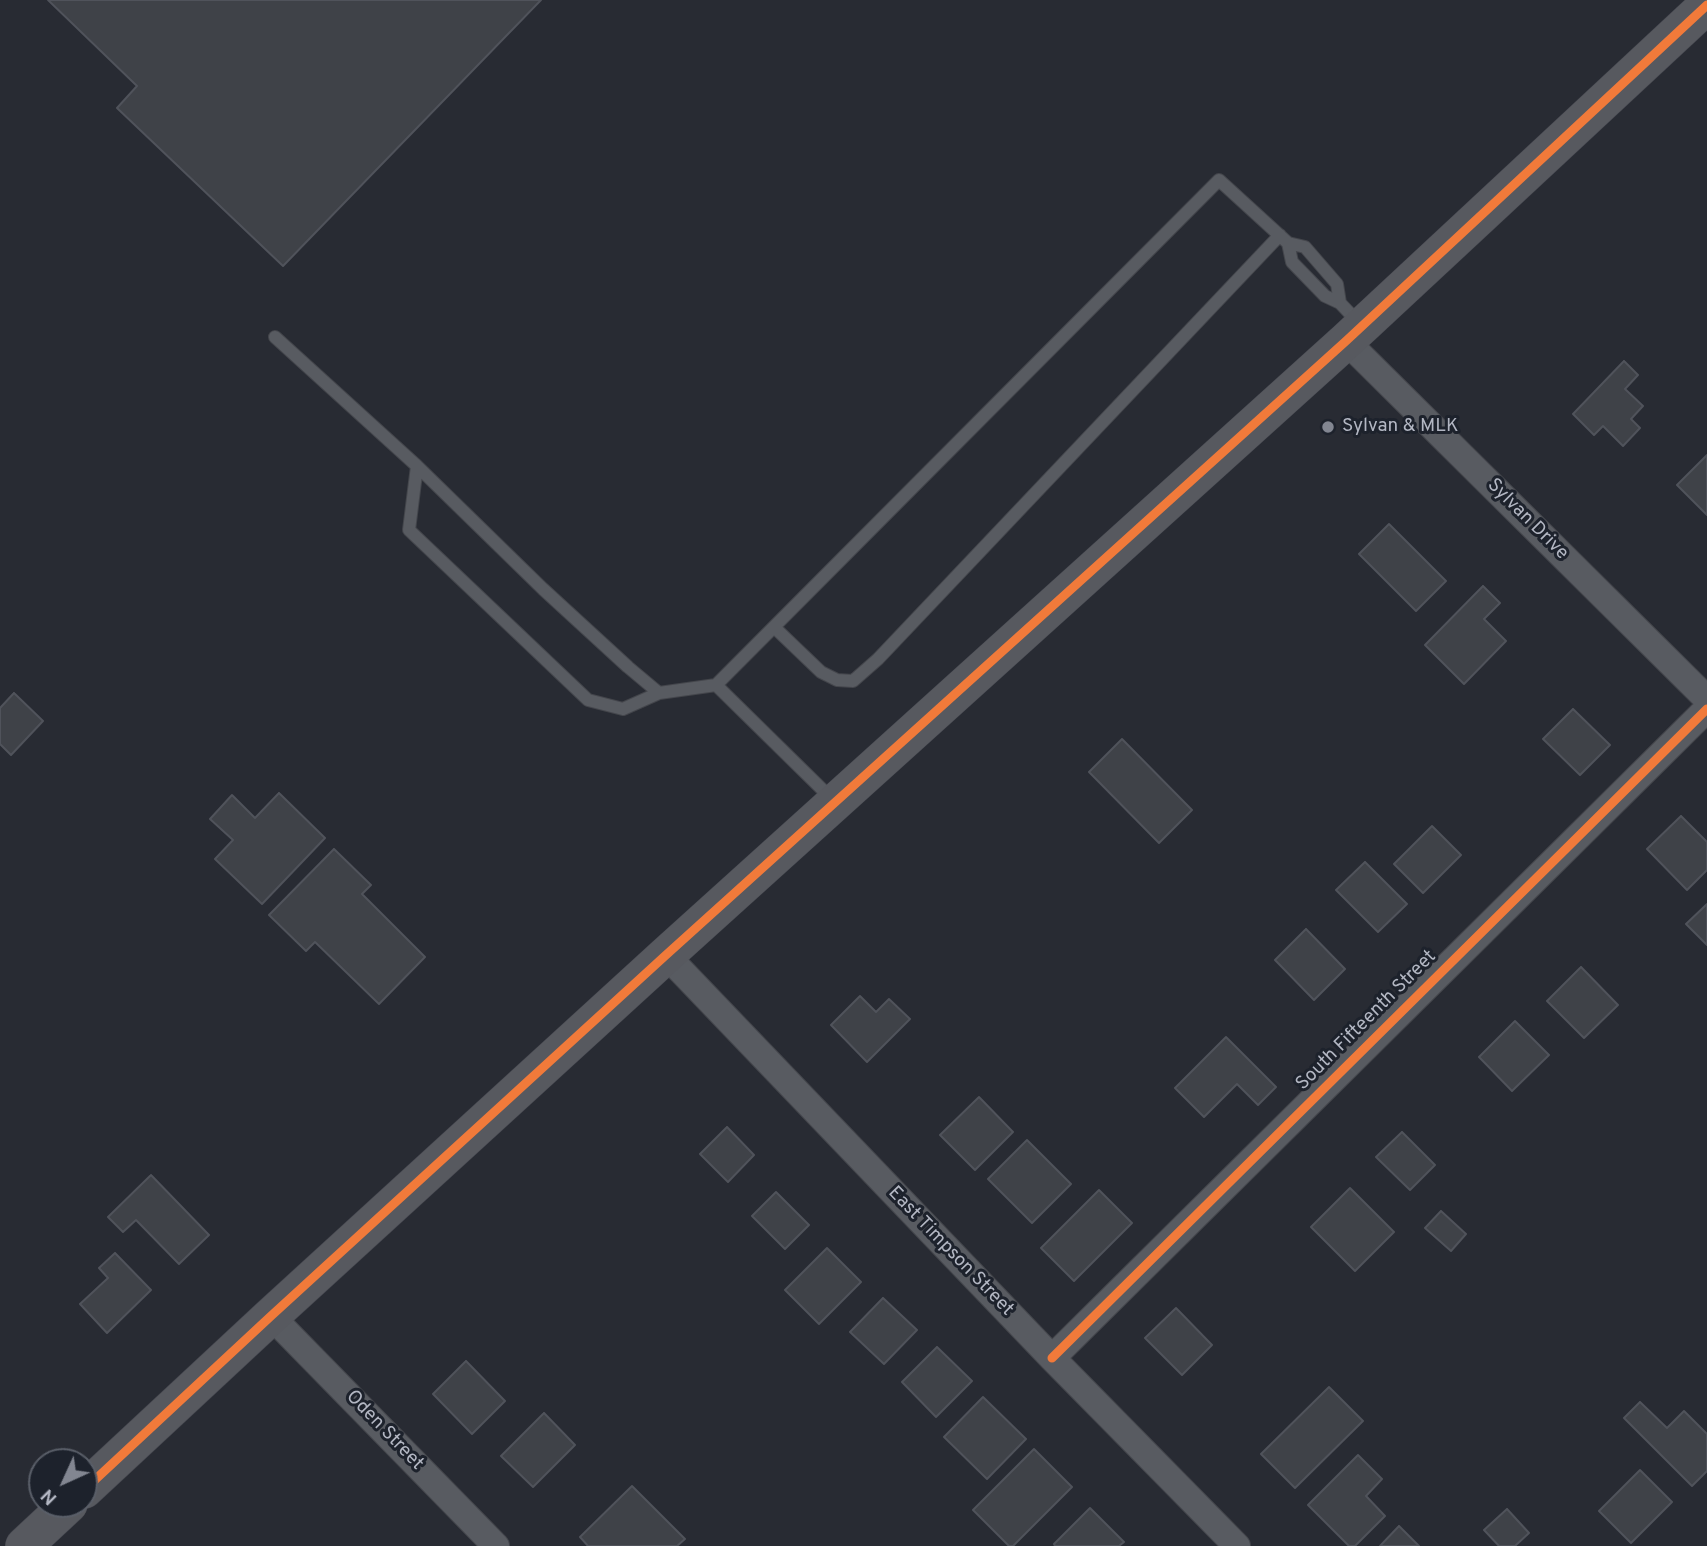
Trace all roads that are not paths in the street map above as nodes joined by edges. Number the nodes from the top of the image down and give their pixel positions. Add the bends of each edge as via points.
1 (1707, 5) edge
2 (1284, 239) junction
3 (1349, 323) junction
4 (275, 337) dead end
5 (417, 466) junction
6 (774, 626) junction
7 (716, 685) junction
8 (659, 693) junction
9 (1707, 699) edge
10 (1707, 709) edge
11 (836, 803) junction
12 (666, 955) junction
13 (271, 1316) junction
14 (1052, 1358) junction
15 (98, 1477) edge
16 (54, 1518) edge
17 (24, 1546) edge
18 (496, 1546) edge
19 (1237, 1546) edge

1 - 3 street
2 - 3 lane via 1292,262
2 - 3 lane via 1305,247 1338,284
2 - 6 lane via 853,681 821,672
2 - 6 lane via 1219,180
3 - 9 street, Sylvan Drive
3 - 11 street
4 - 5 lane
5 - 8 lane via 543,589
5 - 8 lane via 409,530 588,700 623,709
6 - 7 lane
7 - 8 lane
7 - 11 lane
10 - 14 street, South Fifteenth Street
11 - 12 street
12 - 13 street
12 - 14 street, East Timpson Street
13 - 15 street
13 - 18 street, Oden Street
14 - 19 street, East Timpson Street
16 - 17 street

